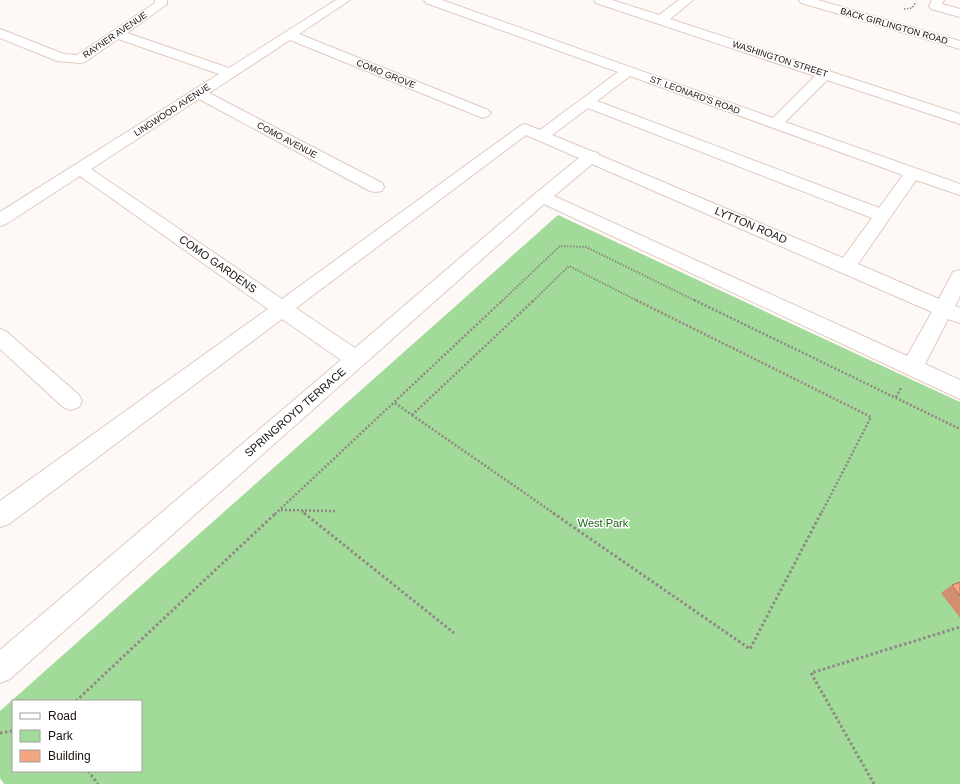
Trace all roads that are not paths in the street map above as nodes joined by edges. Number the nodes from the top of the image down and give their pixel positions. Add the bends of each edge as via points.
1 (161, 0) edge
2 (344, 0) edge
3 (430, 0) edge
4 (600, 0) edge
5 (687, 0) edge
6 (805, 0) edge
7 (938, 0) edge
8 (960, 13) edge
9 (661, 20) junction
10 (0, 33) edge
11 (116, 34) junction
12 (289, 35) junction
13 (960, 45) edge
14 (628, 71) junction
15 (231, 73) junction
16 (824, 74) junction
17 (199, 93) junction
18 (587, 102) junction
19 (483, 113) dead end
20 (960, 119) edge
21 (775, 124) junction
22 (541, 136) junction
23 (592, 156) junction
24 (80, 169) junction
25 (913, 173) junction
26 (376, 187) dead end
27 (960, 190) edge
28 (542, 197) junction
29 (882, 216) junction
30 (0, 220) edge
31 (846, 267) junction
32 (960, 277) edge
33 (282, 309) junction
34 (952, 312) edge
35 (0, 337) edge
36 (355, 359) junction
37 (912, 368) junction
38 (960, 390) edge
39 (71, 400) dead end
40 (0, 516) edge
41 (0, 669) edge

1 - 11 street, RAYNER AVENUE via 160,4
2 - 12 street, LINGWOOD AVENUE
3 - 14 street, ST. LEONARD'S ROAD
4 - 9 street, WASHINGTON STREET
5 - 9 street
6 - 13 street, BACK GIRLINGTON ROAD
7 - 8 street via 935,6
9 - 16 street, WASHINGTON STREET
10 - 11 street, RAYNER AVENUE via 62,58 80,59
11 - 15 street
12 - 15 street, LINGWOOD AVENUE
12 - 19 street, COMO GROVE
14 - 18 street
14 - 21 street, ST. LEONARD'S ROAD
15 - 17 street, LINGWOOD AVENUE
16 - 20 street, WASHINGTON STREET
16 - 21 street
17 - 24 street, LINGWOOD AVENUE
17 - 26 street, COMO AVENUE
18 - 22 street
18 - 29 street
21 - 25 street, ST. LEONARD'S ROAD
22 - 23 street, LYTTON ROAD
22 - 33 street, LYTTON ROAD via 525,129
23 - 28 street, SPRINGROYD TERRACE
23 - 31 street, LYTTON ROAD
24 - 30 street, LINGWOOD AVENUE
24 - 33 street, COMO GARDENS
25 - 27 street, ST. LEONARD'S ROAD
25 - 29 street
28 - 36 street, SPRINGROYD TERRACE
28 - 37 street
29 - 31 street
31 - 34 street, LYTTON ROAD
32 - 34 street
33 - 36 street, COMO GARDENS
33 - 40 street
34 - 37 street
35 - 39 street
36 - 41 street, SPRINGROYD TERRACE
37 - 38 street

